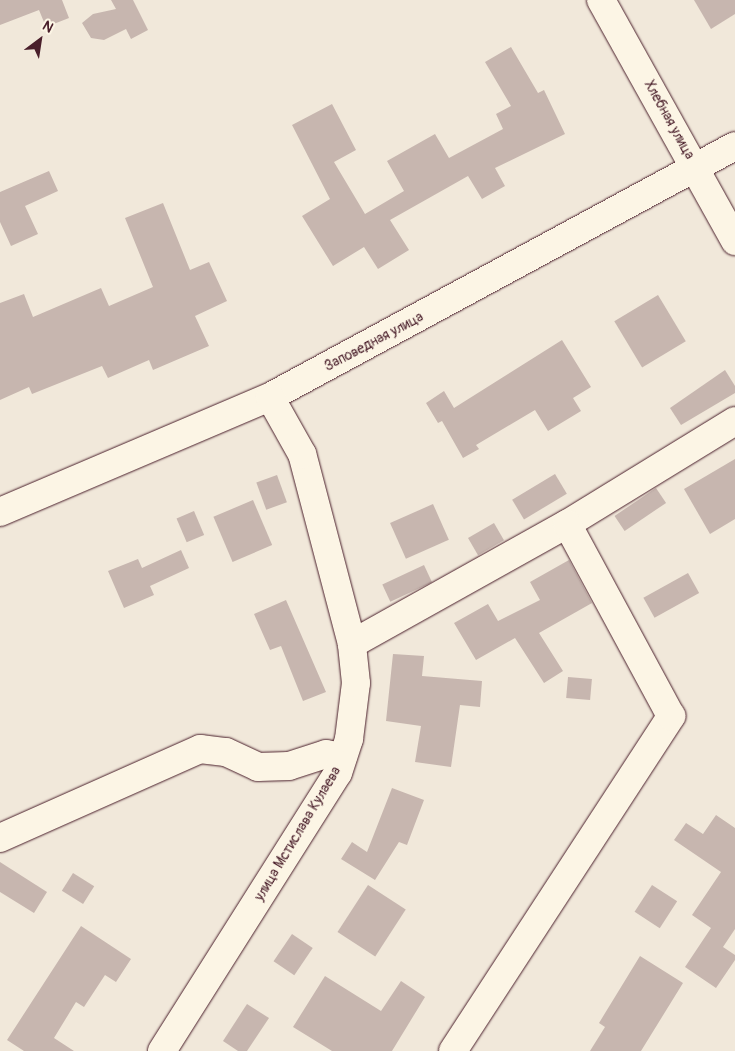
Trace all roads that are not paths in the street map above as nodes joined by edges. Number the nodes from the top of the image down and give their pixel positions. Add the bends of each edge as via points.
1 (602, 0) edge
2 (735, 146) edge
3 (697, 168) junction
4 (735, 241) edge
5 (270, 397) junction
6 (735, 421) edge
7 (0, 512) edge
8 (567, 524) junction
9 (352, 644) junction
10 (343, 757) junction
11 (0, 838) edge
12 (162, 1051) edge
13 (454, 1051) edge

1 - 3 street, Хлебная улица
2 - 3 street, Заповедная улица
3 - 4 street, Хлебная улица
3 - 5 street, Заповедная улица
5 - 7 street, Заповедная улица
5 - 9 street, улица Мстислава Кулаева via 302,454
6 - 8 street
8 - 9 street
8 - 13 street via 672,716
9 - 10 street, улица Мстислава Кулаева via 356,683 350,739
10 - 11 street via 326,754 289,766 258,767 226,752 200,749
10 - 12 street, улица Мстислава Кулаева via 338,773

